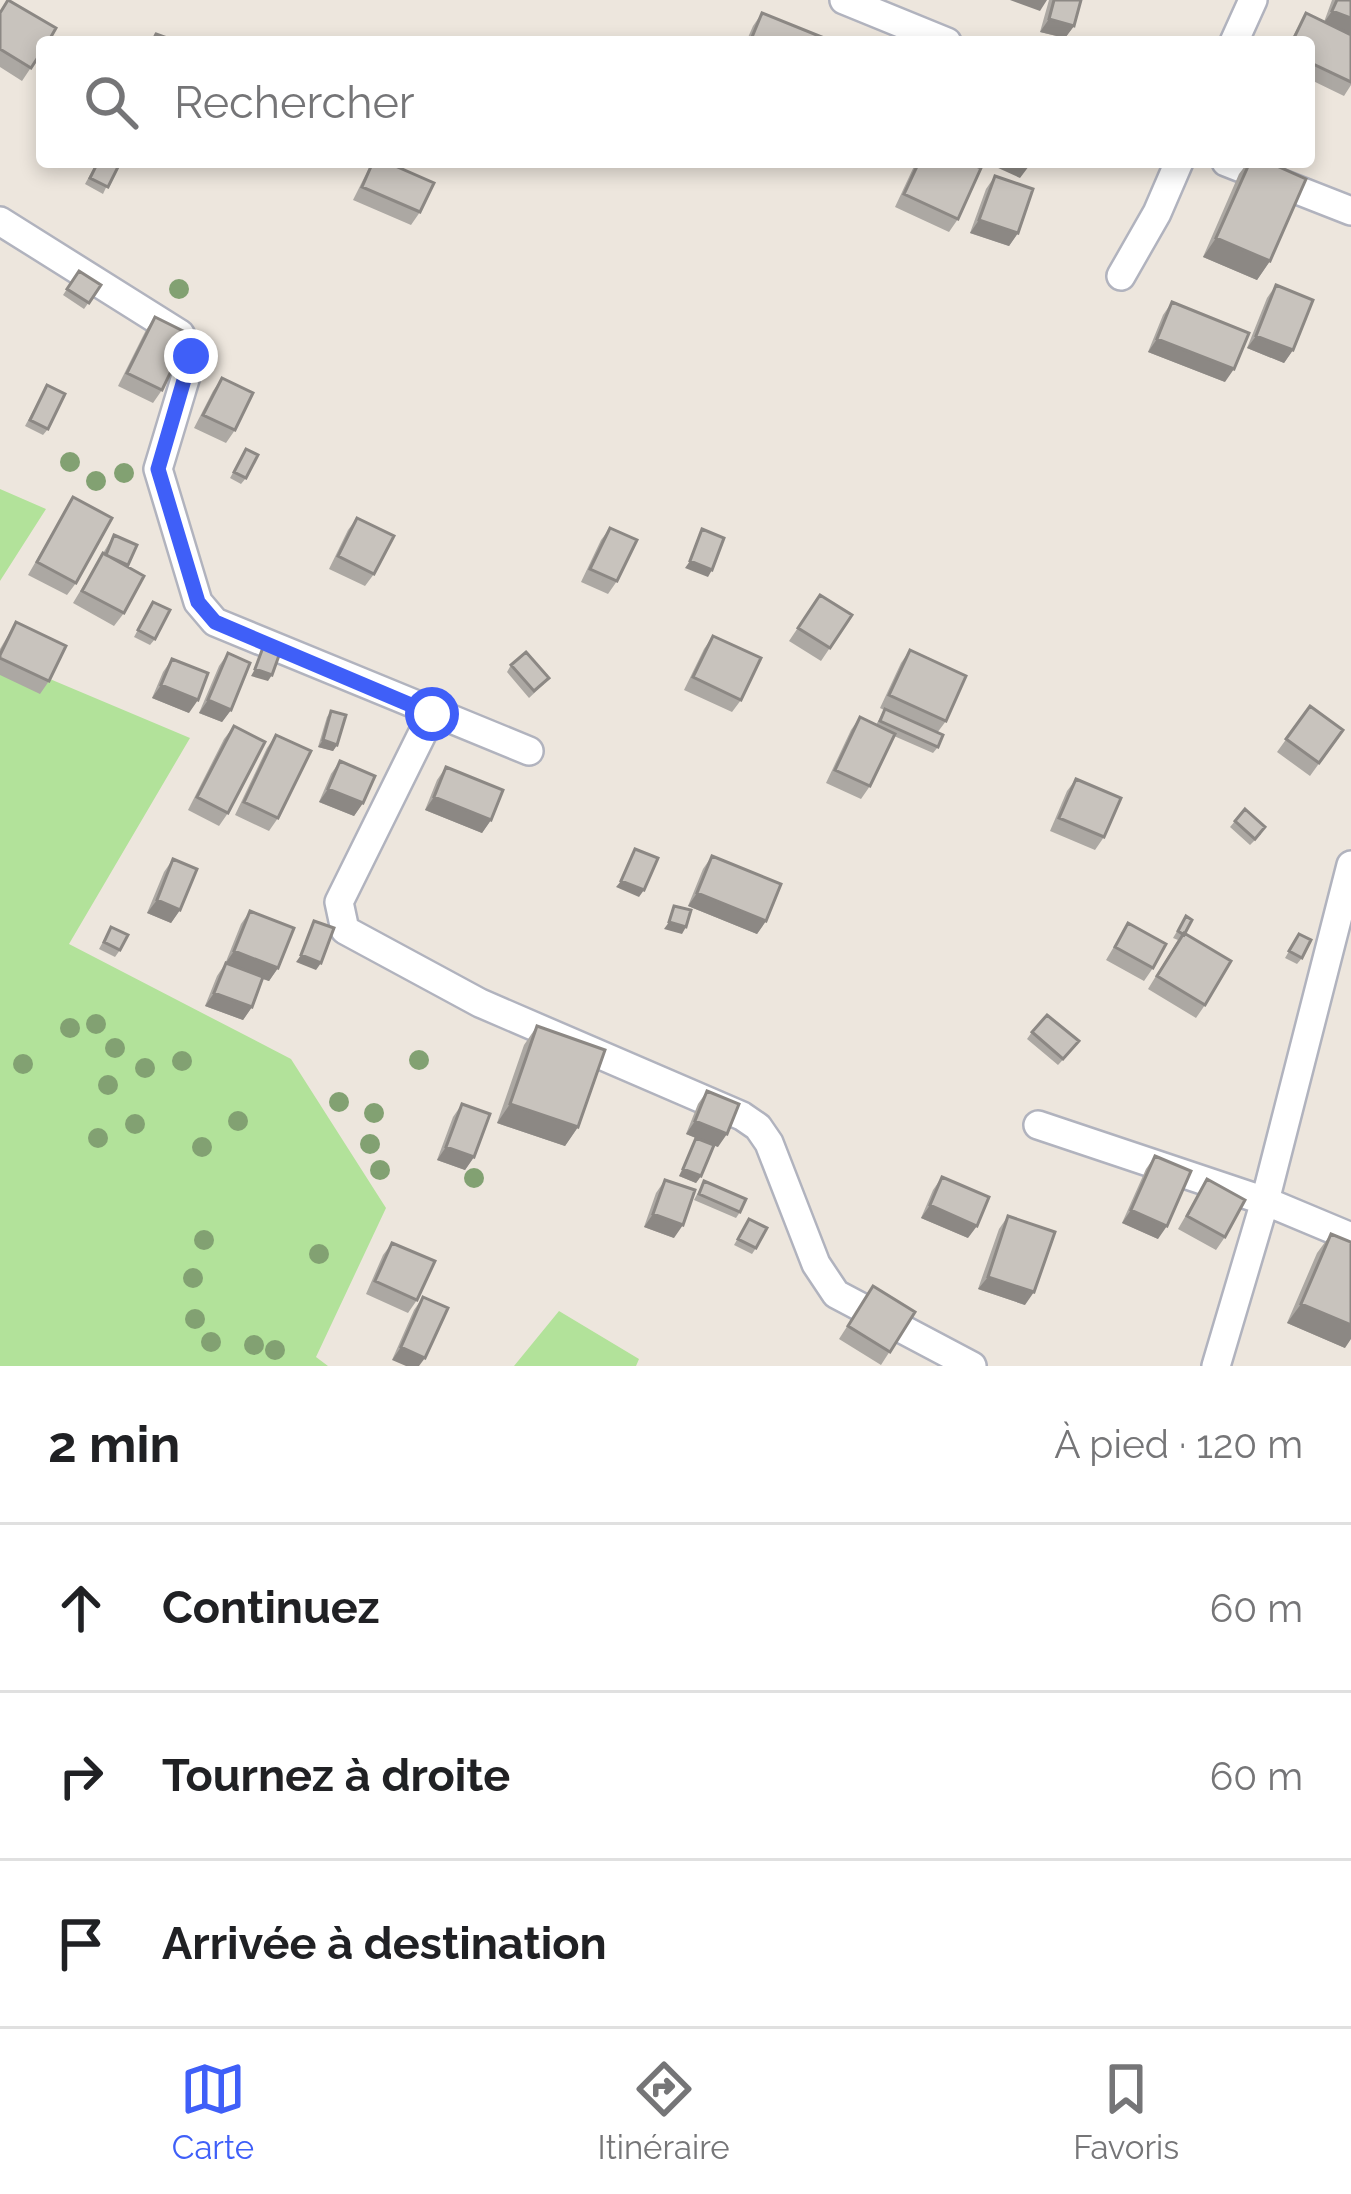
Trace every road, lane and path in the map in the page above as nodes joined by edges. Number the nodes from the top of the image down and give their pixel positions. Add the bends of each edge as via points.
1 (844, 0) edge
2 (1253, 0) edge
3 (932, 36) edge
4 (1237, 36) edge
5 (1176, 168) edge
6 (1241, 168) edge
7 (1351, 211) edge
8 (0, 220) edge
9 (1121, 276) dead end
10 (432, 714) junction
11 (530, 751) dead end
12 (1351, 866) edge
13 (1037, 1125) dead end
14 (1264, 1202) junction
15 (1351, 1237) edge
16 (972, 1366) edge
17 (1216, 1366) edge

1 - 3 street
2 - 4 street
5 - 9 street
6 - 7 street
8 - 10 street via 189,346 158,469 204,613
10 - 11 street
10 - 16 street via 339,902 345,930 480,1003 758,1127 836,1294
12 - 14 street
13 - 14 street
14 - 15 street
14 - 17 street

